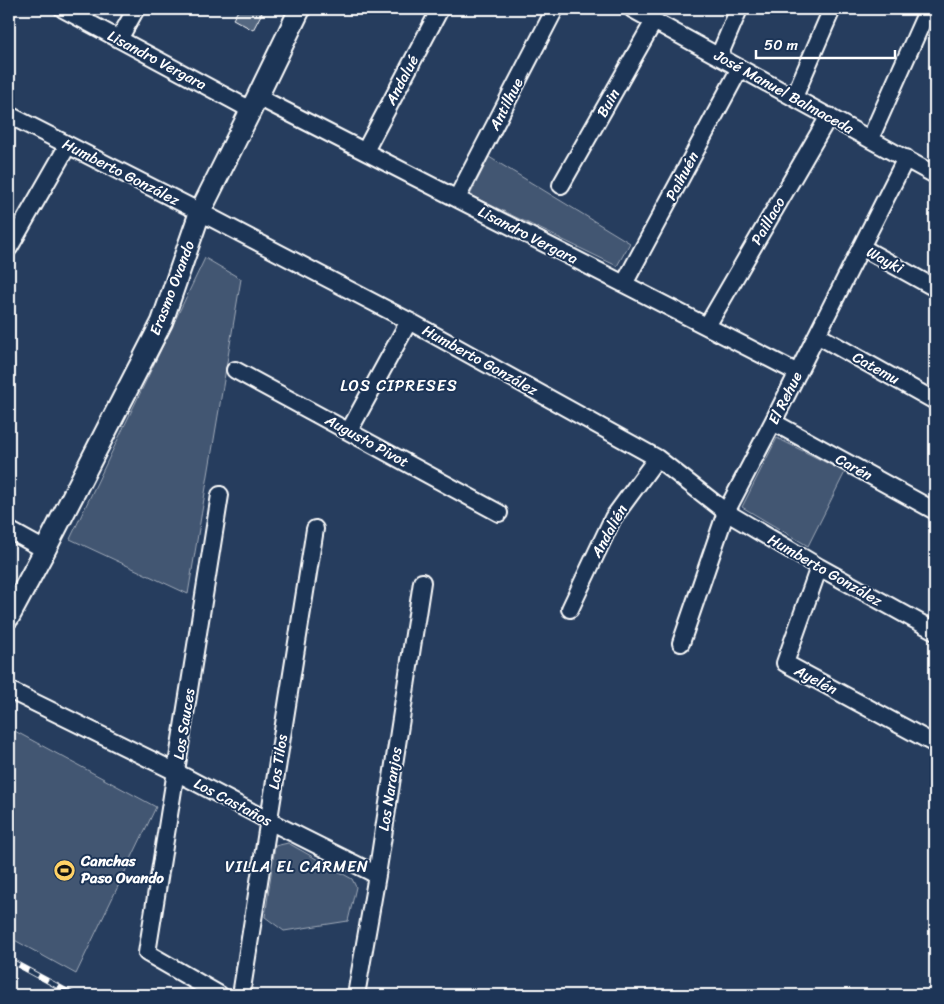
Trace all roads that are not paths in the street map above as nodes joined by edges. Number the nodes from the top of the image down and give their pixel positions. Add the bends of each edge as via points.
1 (62, 9) edge
2 (136, 9) edge
3 (300, 9) edge
4 (440, 9) edge
5 (555, 9) edge
6 (632, 9) edge
7 (739, 9) edge
8 (832, 9) edge
9 (928, 9) edge
10 (654, 21) junction
11 (119, 39) junction
12 (719, 56) junction
13 (740, 68) junction
14 (794, 98) junction
15 (254, 104) junction
16 (9, 115) edge
17 (829, 116) junction
18 (870, 139) junction
19 (68, 145) junction
20 (365, 151) junction
21 (906, 158) junction
22 (935, 175) edge
23 (561, 185) dead end
24 (457, 198) junction
25 (200, 212) junction
26 (861, 247) junction
27 (9, 248) edge
28 (624, 284) junction
29 (935, 288) edge
30 (409, 321) junction
31 (707, 326) junction
32 (817, 335) junction
33 (236, 370) dead end
34 (798, 373) junction
35 (935, 401) edge
36 (773, 422) junction
37 (349, 431) junction
38 (657, 458) junction
39 (220, 495) dead end
40 (935, 511) edge
41 (726, 512) junction
42 (499, 513) dead end
43 (315, 529) dead end
44 (9, 530) edge
45 (45, 550) junction
46 (819, 567) junction
47 (422, 582) dead end
48 (570, 609) dead end
49 (9, 617) edge
50 (935, 631) edge
51 (681, 644) dead end
52 (9, 690) edge
53 (935, 744) edge
54 (176, 772) junction
55 (269, 821) junction
56 (377, 875) junction
57 (220, 995) edge
58 (241, 995) edge
59 (356, 995) edge

1 - 11 street, Lisandro Vergara
2 - 11 street
3 - 15 street, Erasmo Ovando
4 - 20 street, Andalué
5 - 24 street, Antilhue
6 - 10 street, José Manuel Balmaceda
7 - 12 street
8 - 14 street
9 - 18 street
10 - 12 street, José Manuel Balmaceda
10 - 23 street, Buin
11 - 15 street, Lisandro Vergara
12 - 13 street, José Manuel Balmaceda
13 - 14 street, José Manuel Balmaceda
13 - 28 street, Paihuén
14 - 17 street, José Manuel Balmaceda
15 - 20 street, Lisandro Vergara
15 - 25 street, Erasmo Ovando
16 - 19 street, Humberto González
17 - 18 street, José Manuel Balmaceda
17 - 31 street, Paillaco
18 - 21 street, José Manuel Balmaceda
19 - 25 street, Humberto González
19 - 27 street
20 - 24 street, Lisandro Vergara
21 - 22 street, José Manuel Balmaceda
21 - 26 street, El Rehue
24 - 28 street, Lisandro Vergara
25 - 30 street, Humberto González
25 - 45 street, Erasmo Ovando via 162,322
26 - 29 street, Wayki
26 - 32 street, El Rehue
28 - 31 street, Lisandro Vergara
30 - 37 street
30 - 38 street, Humberto González
31 - 34 street, Lisandro Vergara
32 - 34 street, El Rehue
32 - 35 street, Catemu
33 - 37 street, Augusto Pivot
34 - 36 street, El Rehue
36 - 40 street, Carén
36 - 41 street, El Rehue
37 - 42 street, Augusto Pivot
38 - 41 street, Humberto González
38 - 48 street, Andalién via 613,518
39 - 54 street, Los Sauces
41 - 46 street, Humberto González
41 - 51 street, El Rehue
43 - 55 street, Los Tilos
44 - 45 street
45 - 49 street, Erasmo Ovando
46 - 50 street, Humberto González
46 - 53 street, Ayelén via 785,663
47 - 56 street, Los Naranjos
52 - 54 street, Los Castaños
54 - 55 street, Los Castaños
54 - 57 street, Los Sauces via 147,953
55 - 56 street, Los Castaños
55 - 58 street, Los Tilos
56 - 59 street, Los Naranjos

